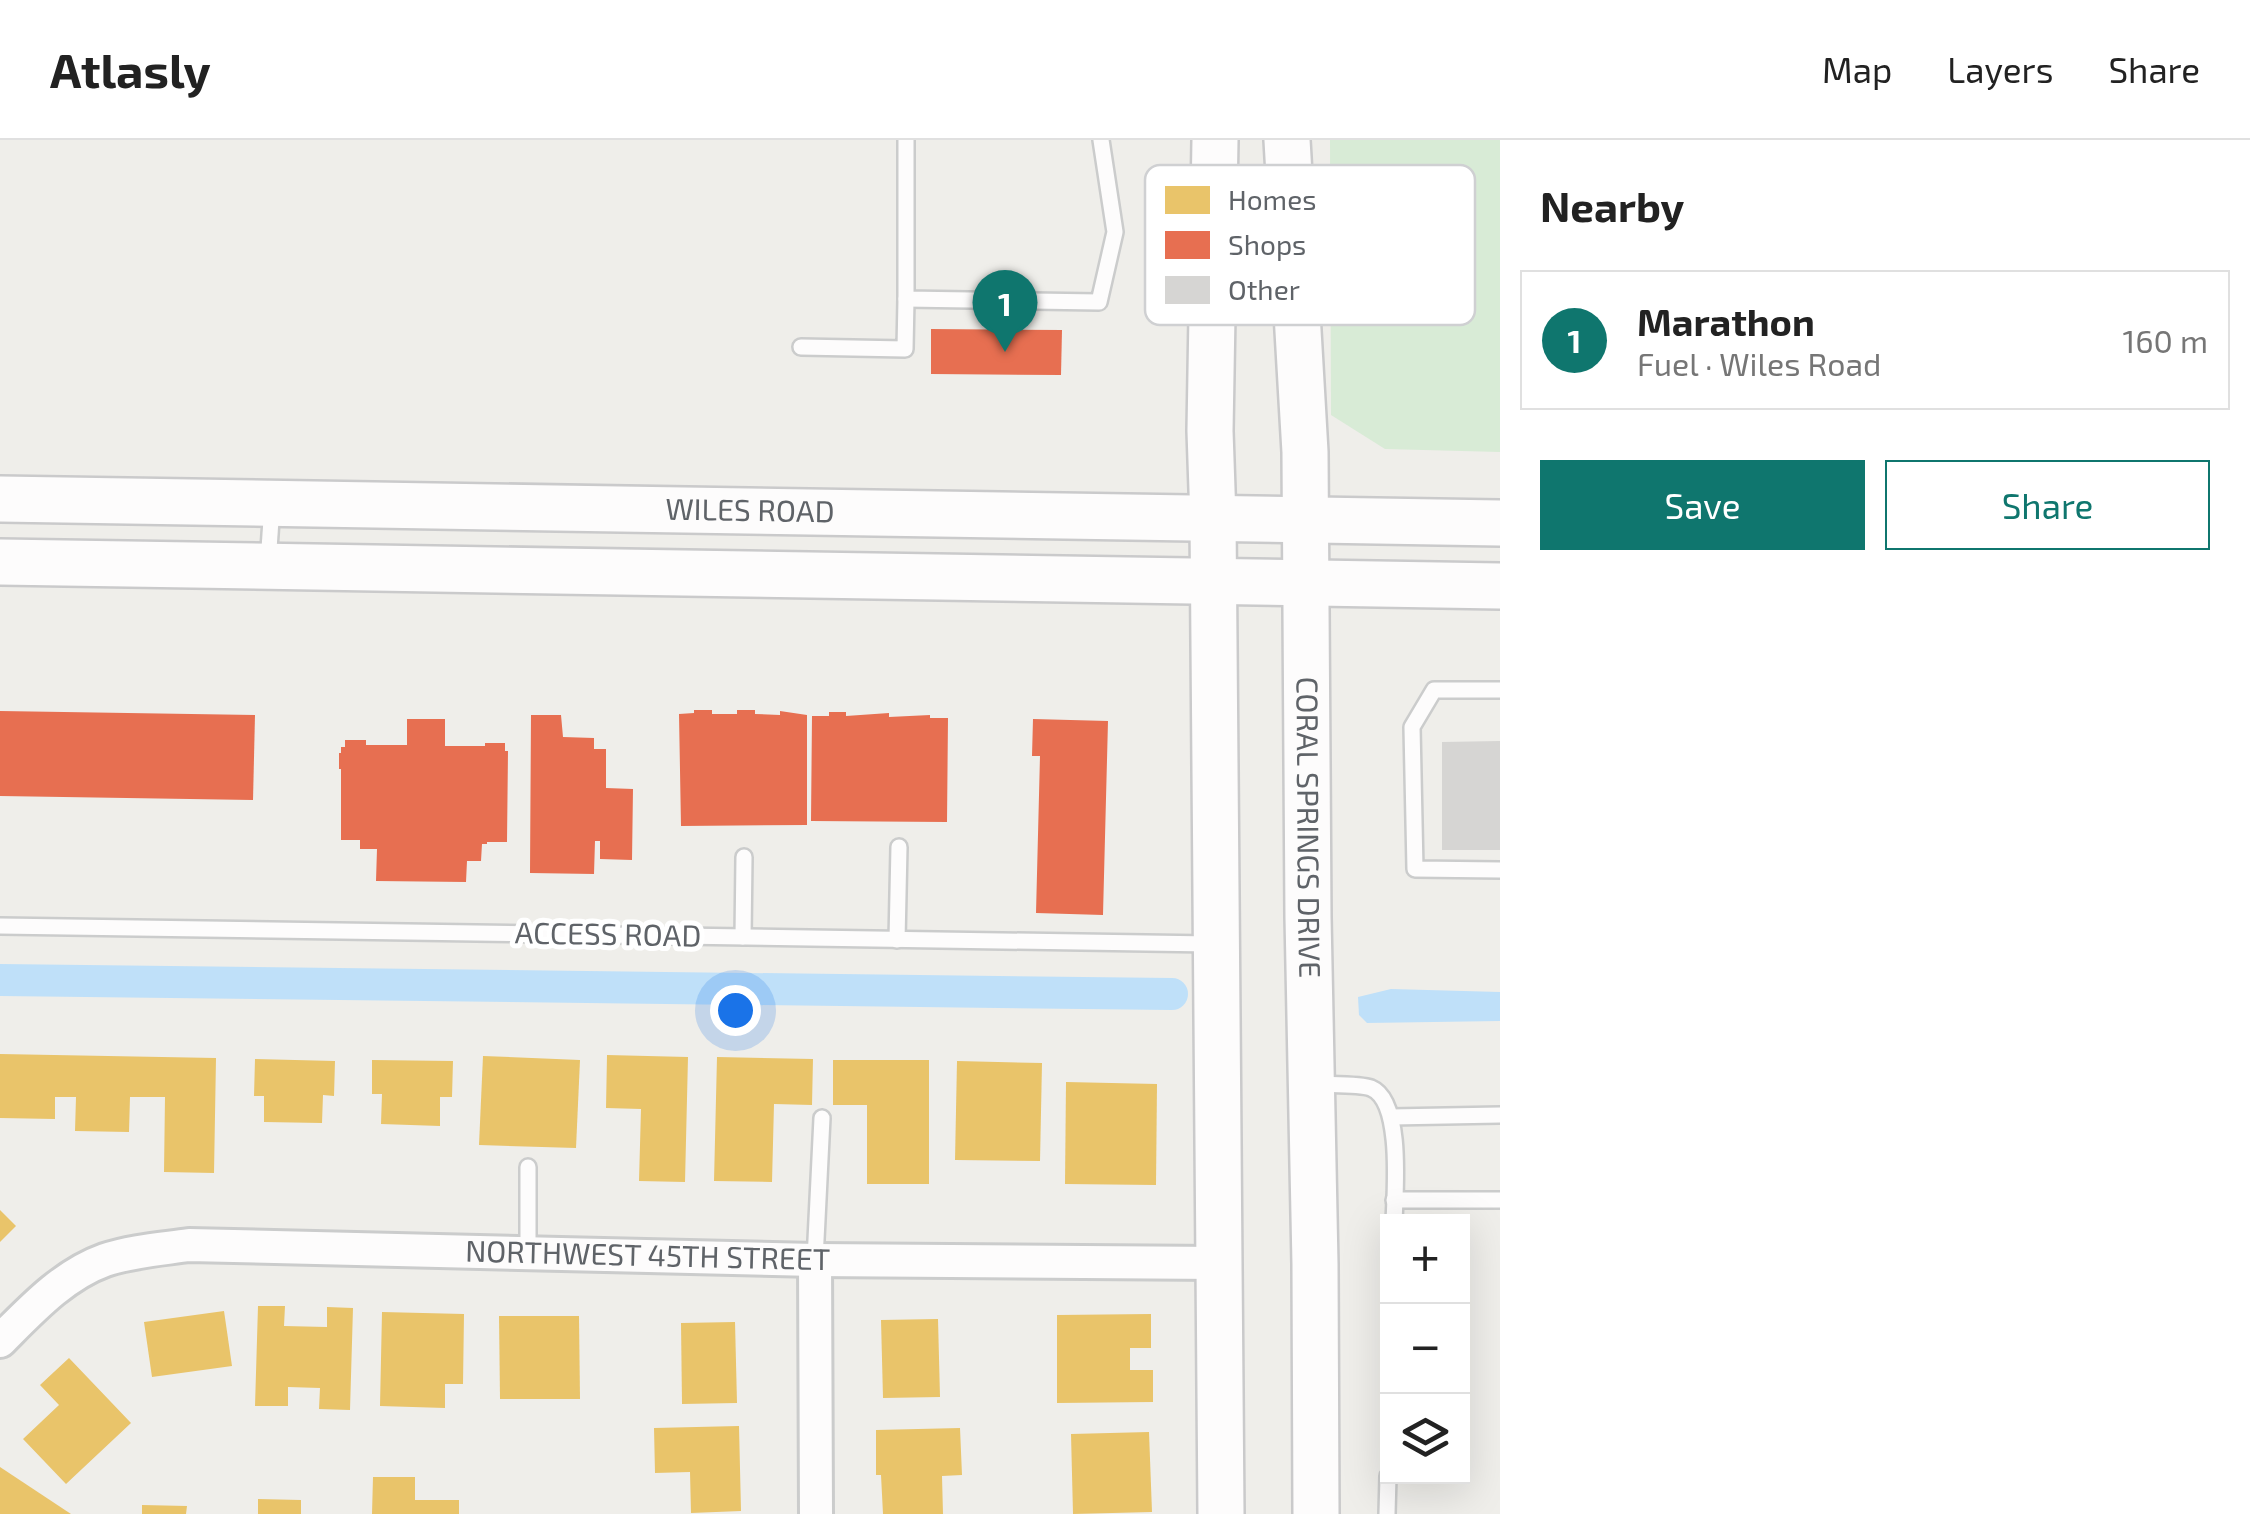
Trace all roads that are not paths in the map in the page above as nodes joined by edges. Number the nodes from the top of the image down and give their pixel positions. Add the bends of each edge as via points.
1 (906, 140) edge
2 (1100, 140) edge
3 (1215, 140) edge
4 (1286, 140) edge
5 (1215, 165) edge
6 (1288, 165) edge
7 (906, 299) junction
8 (1212, 325) edge
9 (1298, 325) edge
10 (801, 347) dead end
11 (0, 499) edge
12 (272, 504) junction
13 (1213, 519) junction
14 (1305, 519) junction
15 (1500, 523) edge
16 (0, 562) edge
17 (268, 567) junction
18 (1213, 582) junction
19 (1306, 584) junction
20 (1500, 586) edge
21 (1500, 690) edge
22 (899, 848) dead end
23 (744, 858) dead end
24 (1500, 870) edge
25 (0, 926) edge
26 (742, 937) junction
27 (897, 940) junction
28 (1216, 944) junction
29 (1311, 1084) junction
30 (1500, 1115) edge
31 (1391, 1117) junction
32 (822, 1118) dead end
33 (528, 1168) dead end
34 (1394, 1200) junction
35 (1500, 1200) edge
36 (1394, 1214) edge
37 (528, 1252) junction
38 (816, 1260) junction
39 (1219, 1263) junction
40 (0, 1340) edge
41 (1388, 1484) edge
42 (816, 1514) edge
43 (1221, 1514) edge
44 (1316, 1514) edge
45 (1388, 1514) edge

1 - 7 lane
2 - 7 lane via 1115,232 1100,302
3 - 5 main road
4 - 6 main road, CORAL SPRINGS DRIVE
7 - 10 lane via 905,349
8 - 13 main road
9 - 14 main road, CORAL SPRINGS DRIVE
11 - 12 main road, WILES ROAD
12 - 13 main road, WILES ROAD
12 - 17 lane
13 - 14 main road, WILES ROAD
13 - 18 main road
14 - 15 main road, WILES ROAD
14 - 19 main road, CORAL SPRINGS DRIVE
16 - 17 main road, WILES ROAD
17 - 18 main road, WILES ROAD
18 - 19 main road, WILES ROAD
18 - 28 main road
19 - 20 main road, WILES ROAD
19 - 29 main road, CORAL SPRINGS DRIVE
21 - 24 lane via 1434,690 1412,728 1415,870
22 - 27 lane
23 - 26 lane
25 - 26 lane, ACCESS ROAD
26 - 27 lane, ACCESS ROAD
27 - 28 lane, ACCESS ROAD
28 - 39 main road
29 - 31 lane via 1371,1088
29 - 44 main road, CORAL SPRINGS DRIVE
30 - 31 lane
31 - 34 lane
32 - 38 lane
33 - 37 lane
34 - 35 lane
34 - 36 lane
37 - 38 street, NORTHWEST 45TH STREET
37 - 40 street, NORTHWEST 45TH STREET via 189,1245 131,1253 80,1272
38 - 39 street, NORTHWEST 45TH STREET
38 - 42 street
39 - 43 main road
41 - 45 lane

